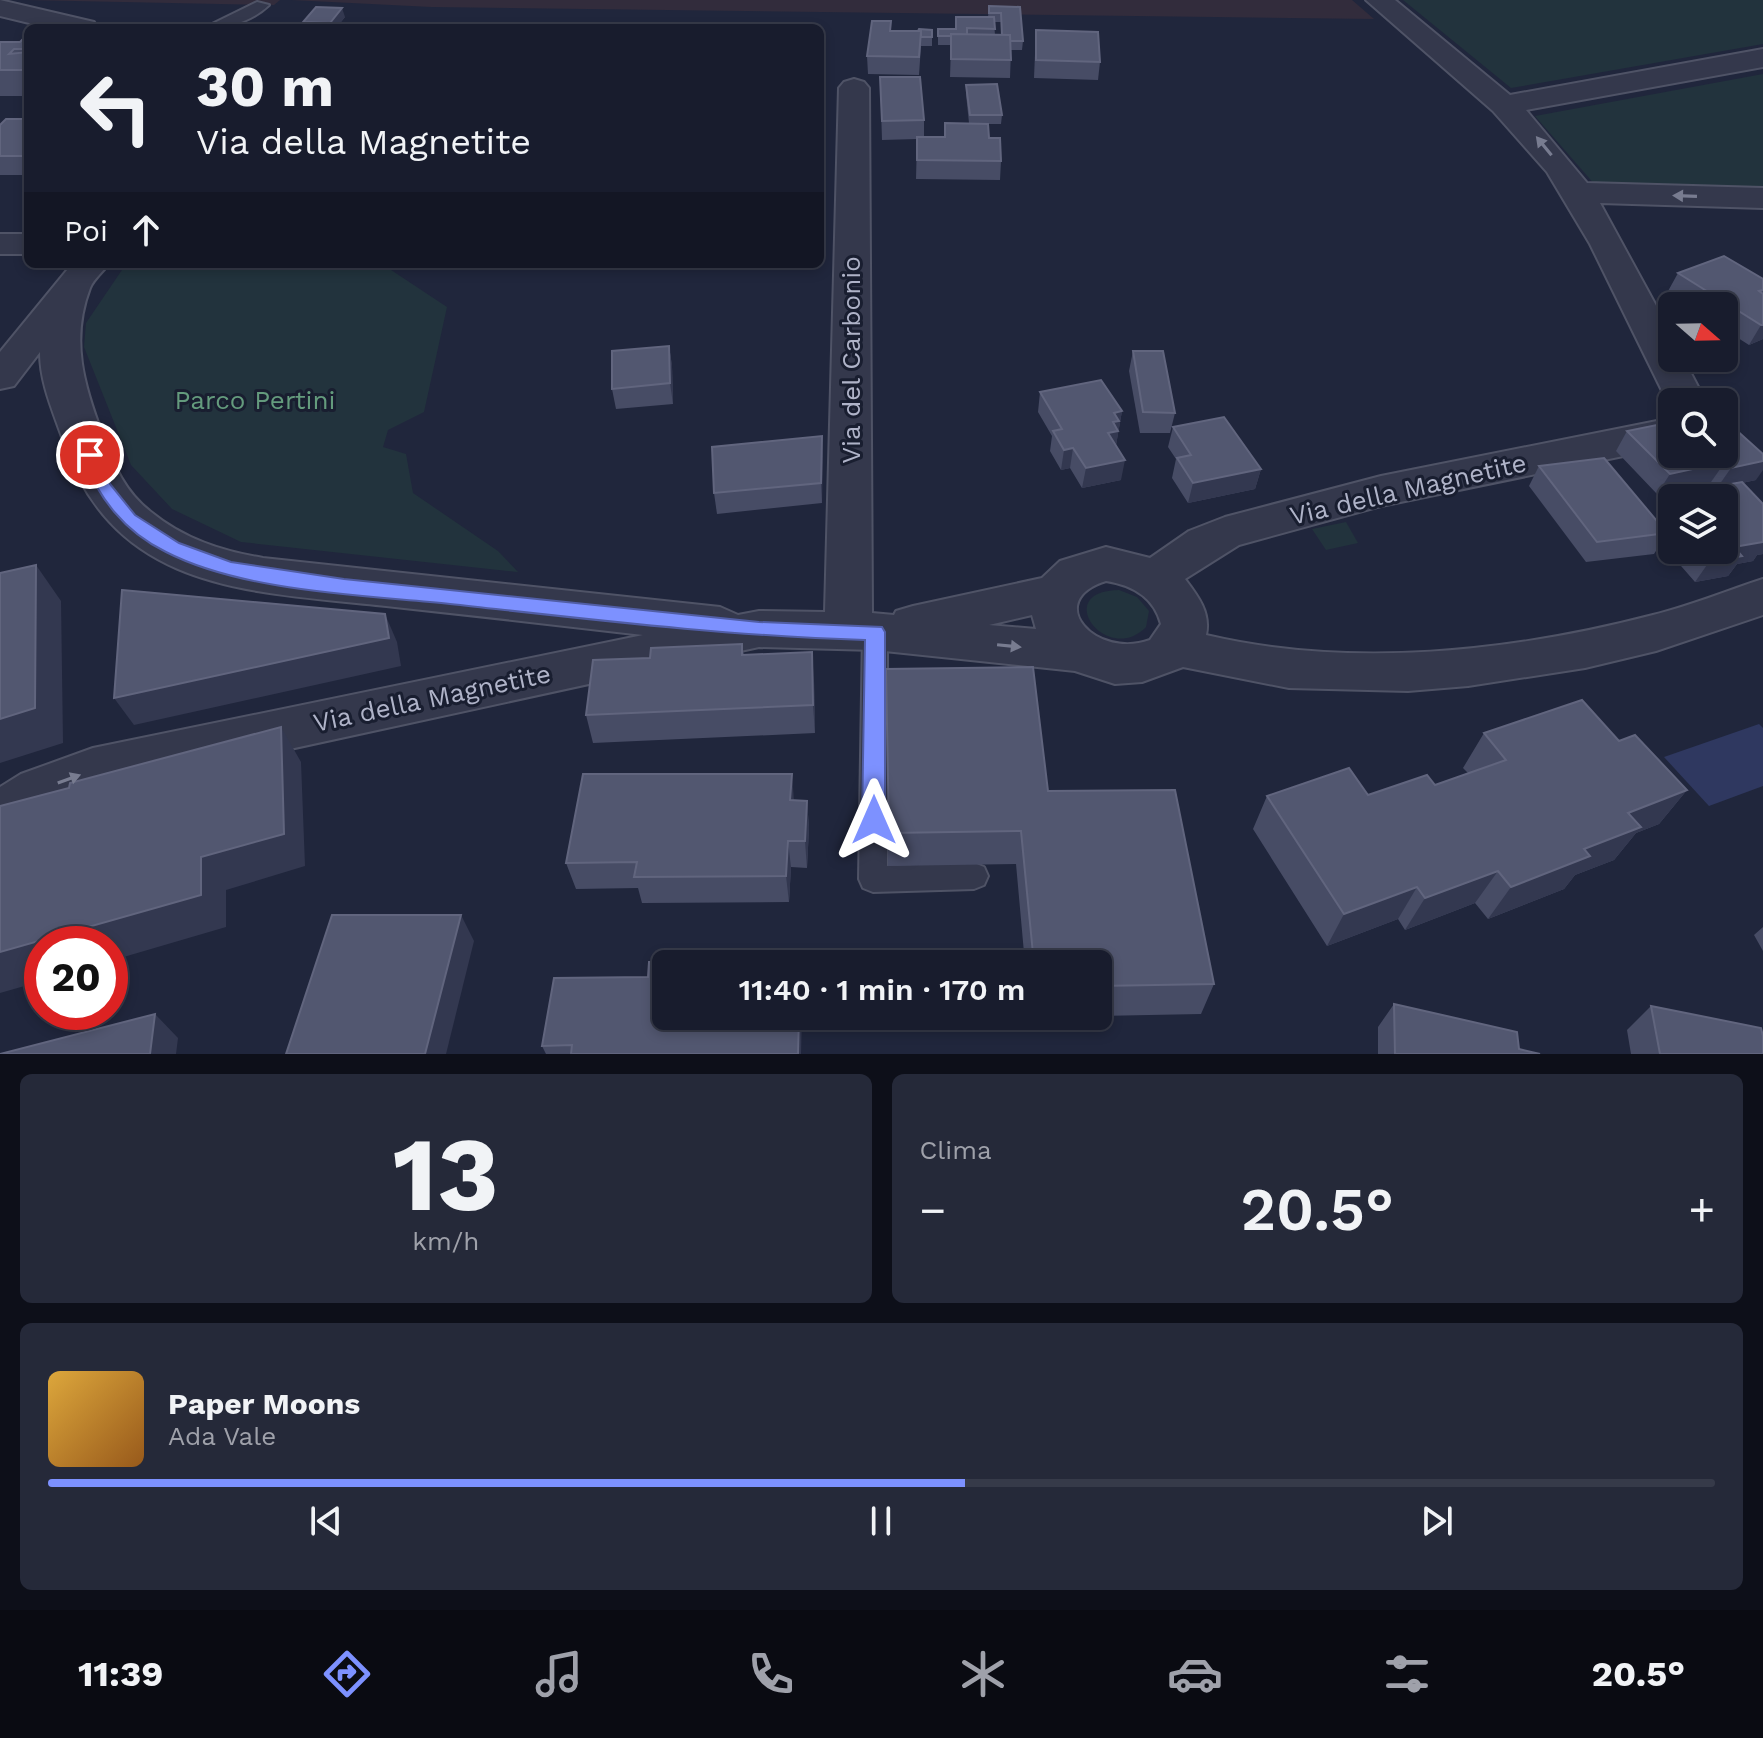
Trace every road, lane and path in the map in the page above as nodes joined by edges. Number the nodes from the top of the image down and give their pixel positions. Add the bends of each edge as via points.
1 (1379, 0) edge
2 (262, 5) dead end
3 (0, 8) edge
4 (243, 17) junction
5 (67, 24) edge
6 (223, 24) edge
7 (236, 24) edge
8 (1763, 58) edge
9 (854, 88) dead end
10 (1504, 105) junction
11 (1578, 193) junction
12 (1763, 198) edge
13 (0, 244) edge
14 (24, 244) edge
15 (82, 277) edge
16 (61, 372) junction
17 (2, 375) edge
18 (1679, 388) edge
19 (1658, 435) edge
20 (1155, 577) junction
21 (1056, 592) junction
22 (1763, 597) edge
23 (759, 629) junction
24 (861, 632) junction
25 (1175, 646) junction
26 (1082, 653) junction
27 (0, 815) edge
28 (974, 876) dead end

1 - 10 street
2 - 4 lane
3 - 5 street
4 - 6 lane
4 - 7 lane
8 - 10 street
9 - 24 street, Via del Carbonio
11 -> 10 street via 1537,138
12 -> 11 street
11 - 18 street
13 - 14 street
15 - 16 street via 57,343
15 - 17 street
16 - 17 street via 35,363
16 - 23 street via 109,495 129,520 201,560 244,572 344,586
19 - 20 street, Via della Magnetite via 1381,491 1225,533
20 - 21 street via 1127,567 1098,565 1080,570
20 - 25 street via 1169,587 1184,614
21 - 24 street, Via della Magnetite
21 - 26 street via 1052,604 1058,631
22 - 25 street via 1606,644 1430,668 1291,667
23 - 24 street, Via della Magnetite
27 -> 23 street, Via della Magnetite via 40,790 93,770
24 -> 26 street, Via della Magnetite
24 - 28 lane via 873,879
25 - 26 street via 1137,664 1118,665

